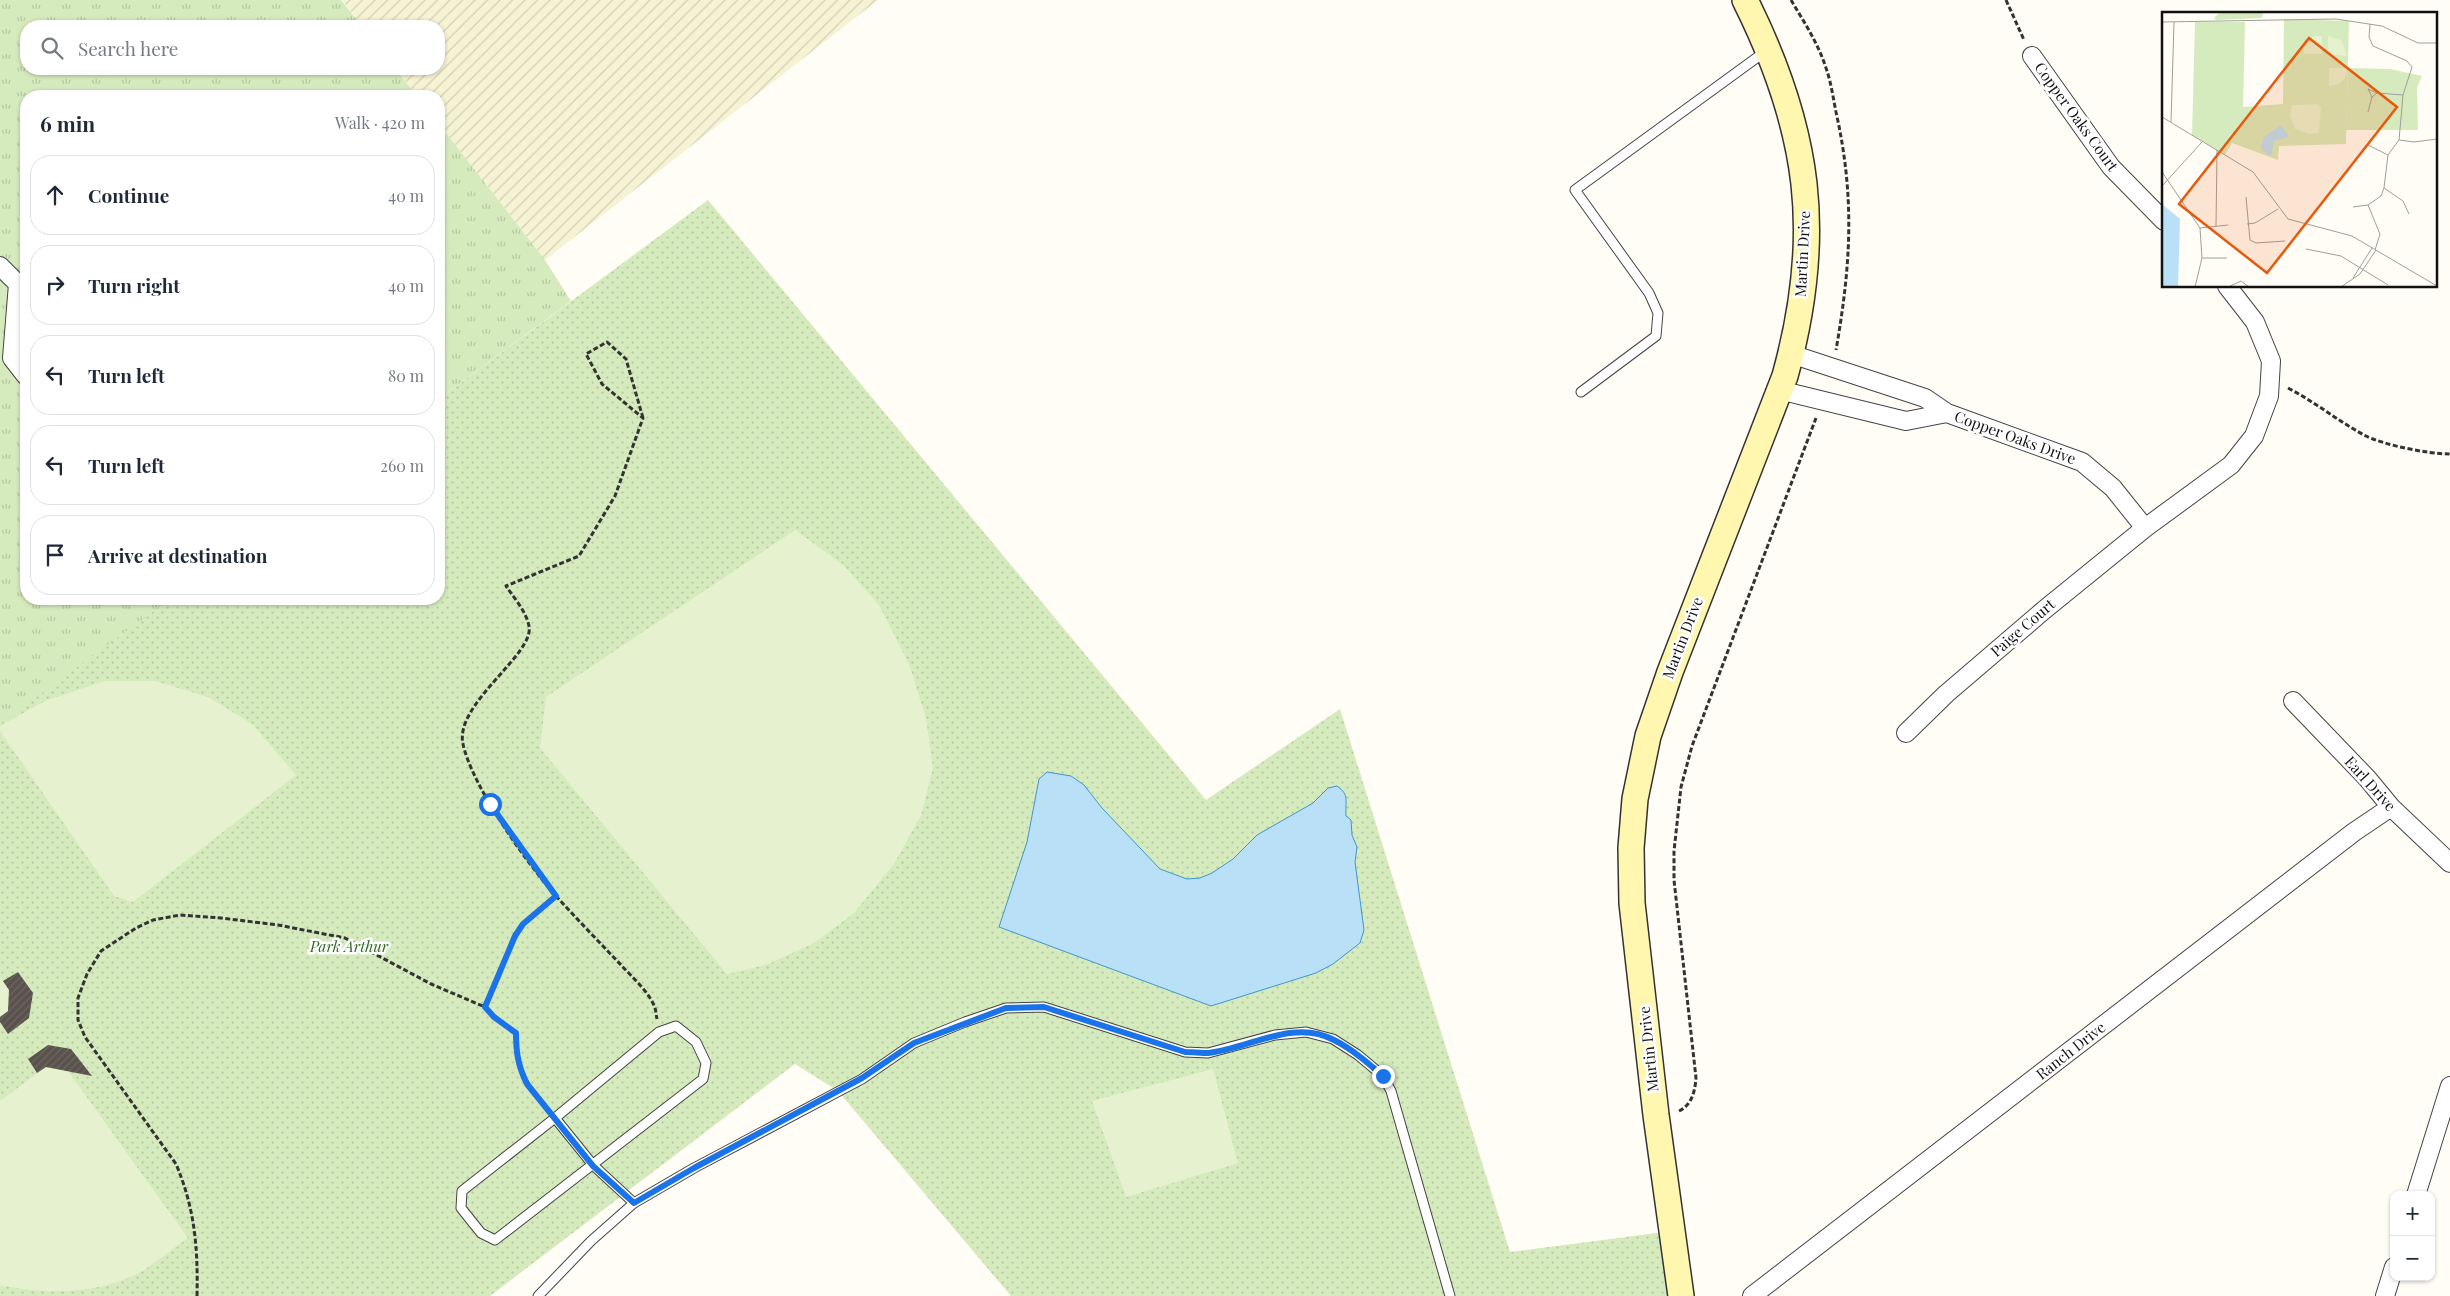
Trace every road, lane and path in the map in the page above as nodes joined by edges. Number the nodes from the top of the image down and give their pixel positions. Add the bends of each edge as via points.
1 (1745, 0) edge
2 (1791, 0) edge
3 (2006, 0) edge
4 (1768, 49) junction
5 (2032, 56) joint
6 (2162, 219) edge
7 (0, 266) edge
8 (20, 284) edge
9 (2229, 288) edge
10 (20, 300) edge
11 (1791, 354) junction
12 (1835, 356) dead end
13 (20, 368) edge
14 (2270, 379) junction
15 (1779, 390) junction
16 (1580, 392) dead end
17 (1947, 413) junction
18 (643, 418) junction
19 (1816, 420) dead end
20 (2450, 454) edge
21 (2145, 528) junction
22 (2293, 701) dead end
23 (1906, 733) dead end
24 (2391, 808) junction
25 (2450, 863) edge
26 (556, 896) junction
27 (485, 1007) junction
28 (659, 1032) junction
29 (2450, 1086) edge
30 (1656, 1115) junction
31 (555, 1118) junction
32 (593, 1166) junction
33 (2417, 1191) edge
34 (634, 1203) junction
35 (2390, 1280) edge
36 (197, 1296) edge
37 (538, 1296) edge
38 (1450, 1296) edge
39 (1681, 1296) edge
40 (1752, 1296) edge
41 (2385, 1296) edge

1 - 4 street, Martin Drive
2 - 12 path via 1814,38 1826,68 1847,164 1850,246
3 - 5 path
4 - 11 street, Martin Drive via 1790,107 1805,192 1805,278
4 - 16 lane via 1575,190 1649,293 1658,313 1656,336
5 - 6 street, Copper Oaks Court via 2111,167
7 - 8 street
9 - 14 street via 2255,322 2271,361
10 - 13 street via 12,358
11 - 15 street, Martin Drive
11 - 17 street, Copper Oaks Drive via 1925,398
14 - 20 path via 2313,400 2365,436 2428,454
14 - 21 street via 2269,396 2254,436 2231,465
15 - 17 street, Copper Oaks Drive via 1906,421
15 - 30 street, Martin Drive via 1670,672 1648,736 1635,799 1631,848 1632,903
17 - 21 street, Copper Oaks Drive via 2082,462 2113,488
18 - 18 path via 602,384 586,354 607,342 626,359
18 - 26 path via 615,496 579,556 506,586 530,627 510,663 470,711 464,728 462,742 469,765 490,804
19 - 30 path via 1701,718 1681,787 1674,880 1695,1092 1686,1108
21 - 23 street, Paige Court via 1946,694
22 - 24 street, Earl Drive via 2367,778
24 - 25 street, Earl Drive
24 - 40 street, Ranch Drive via 2354,832
26 - 27 path via 523,924 515,936
26 - 28 path via 638,983 655,1007
27 - 31 path via 516,1033 519,1068 527,1084
27 - 36 path via 431,984 350,940 278,925 180,915 164,917 136,928 101,951 82,985 78,1020 85,1037 180,1173 194,1216
28 - 31 lane
28 - 32 lane via 676,1026 696,1042 706,1063 703,1079
29 - 33 street
30 - 39 street, Martin Drive
31 - 32 lane
31 - 32 lane via 462,1192 460,1208 470,1221 481,1233 496,1240
32 - 34 lane
34 - 37 lane via 591,1241
34 - 38 lane via 862,1078 914,1043 1006,1008 1044,1007 1185,1052 1208,1053 1275,1035 1306,1032 1333,1039 1383,1076 1394,1101
35 - 41 street

